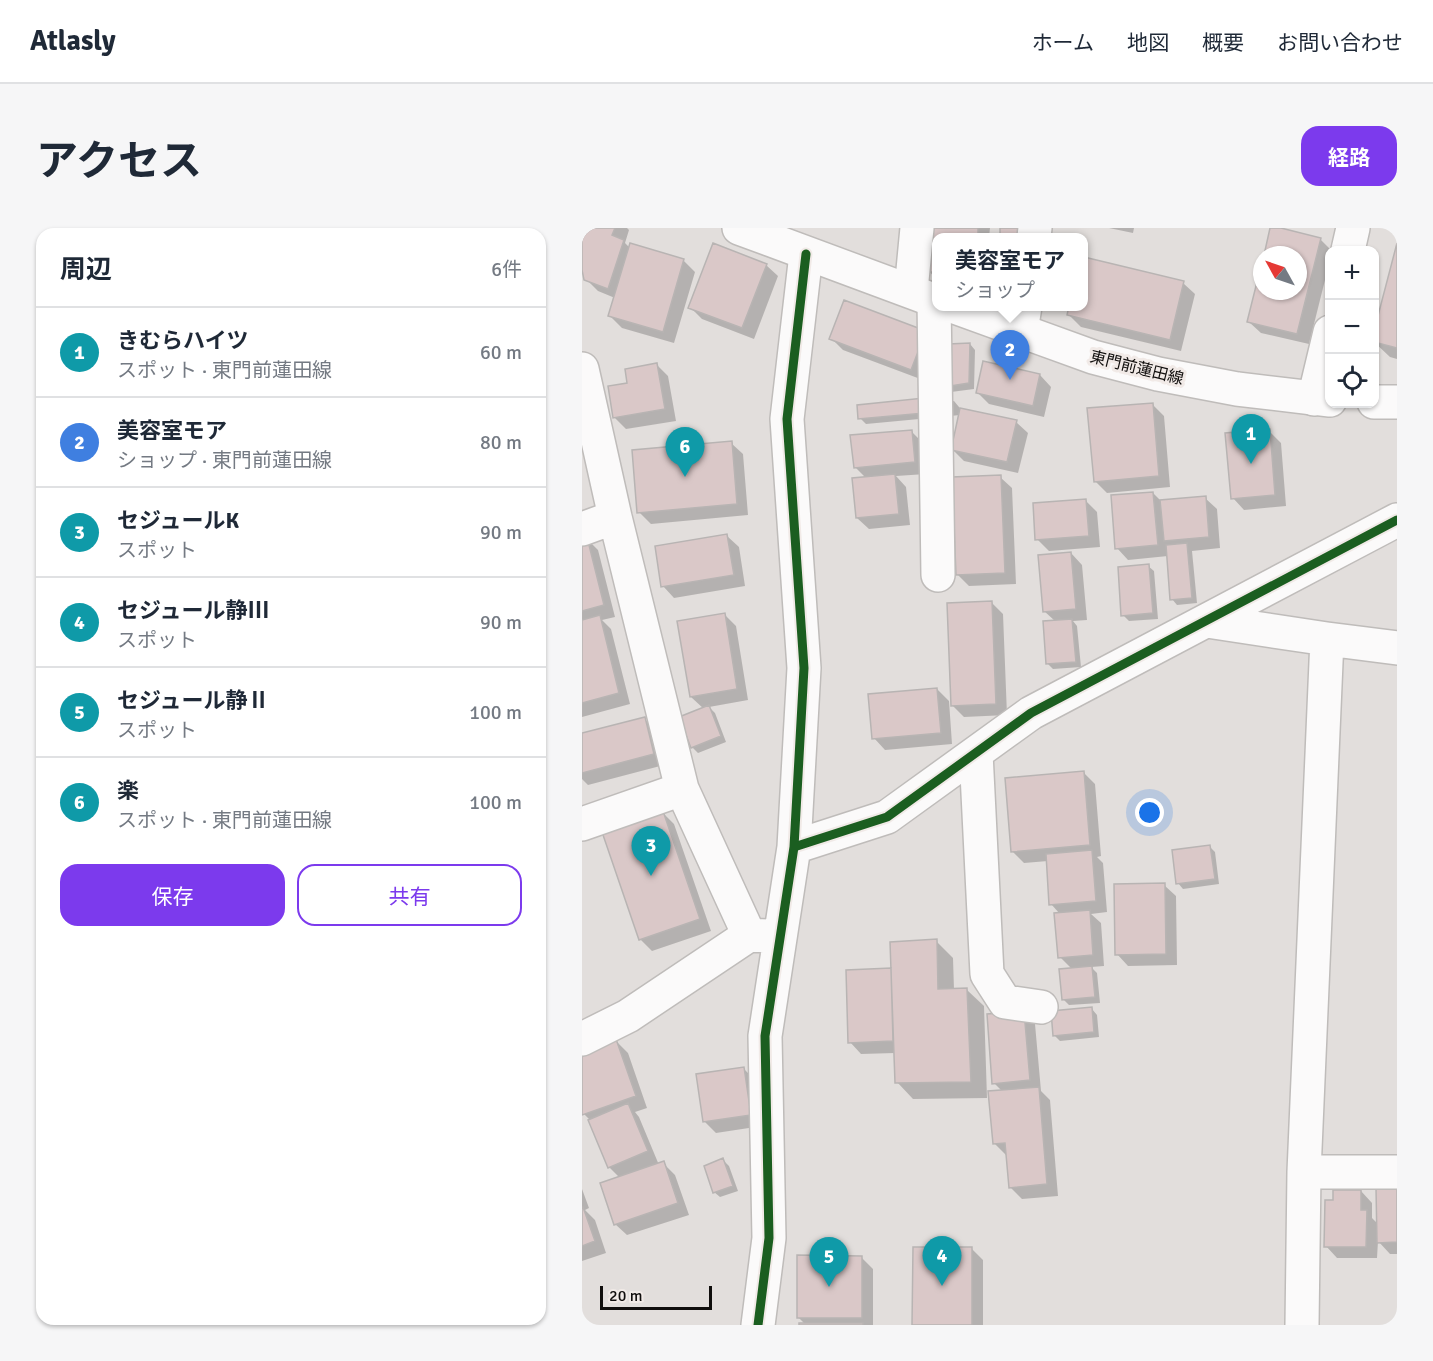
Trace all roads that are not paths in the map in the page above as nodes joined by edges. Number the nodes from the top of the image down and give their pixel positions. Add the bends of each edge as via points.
1 (739, 228) edge
2 (917, 228) edge
3 (1353, 228) edge
4 (1349, 246) edge
5 (806, 254) junction
6 (932, 292) edge
7 (932, 299) edge
8 (934, 311) edge
9 (986, 311) edge
10 (1023, 319) edge
11 (1327, 354) edge
12 (582, 369) edge
13 (1322, 399) edge
14 (1379, 402) edge
15 (1397, 402) edge
16 (615, 517) junction
17 (1397, 520) edge
18 (582, 530) edge
19 (938, 575) dead end
20 (1207, 621) junction
21 (1327, 639) junction
22 (1397, 648) edge
23 (976, 753) junction
24 (682, 789) junction
25 (582, 824) edge
26 (794, 847) junction
27 (765, 936) junction
28 (1041, 1006) dead end
29 (582, 1039) edge
30 (1304, 1172) junction
31 (1397, 1172) edge
32 (758, 1325) edge
33 (1302, 1325) edge

1 - 5 street, 東門前蓮田線
2 - 6 street
3 - 4 street
5 - 7 street, 東門前蓮田線
5 - 26 street via 787,419 804,668
8 - 19 street
9 - 10 street, 東門前蓮田線
10 - 13 street, 東門前蓮田線 via 1093,357 1237,389
11 - 13 street
12 - 16 street
14 - 15 street
16 - 18 street
16 - 24 street
17 - 20 street
20 - 21 street
20 - 23 street via 1031,713
21 - 22 street
21 - 30 street
23 - 26 street via 887,817
23 - 28 street via 987,974 1005,1002
24 - 25 street
24 - 27 street
26 - 27 street
27 - 29 street
27 - 32 street via 769,1238
30 - 31 street
30 - 33 street

